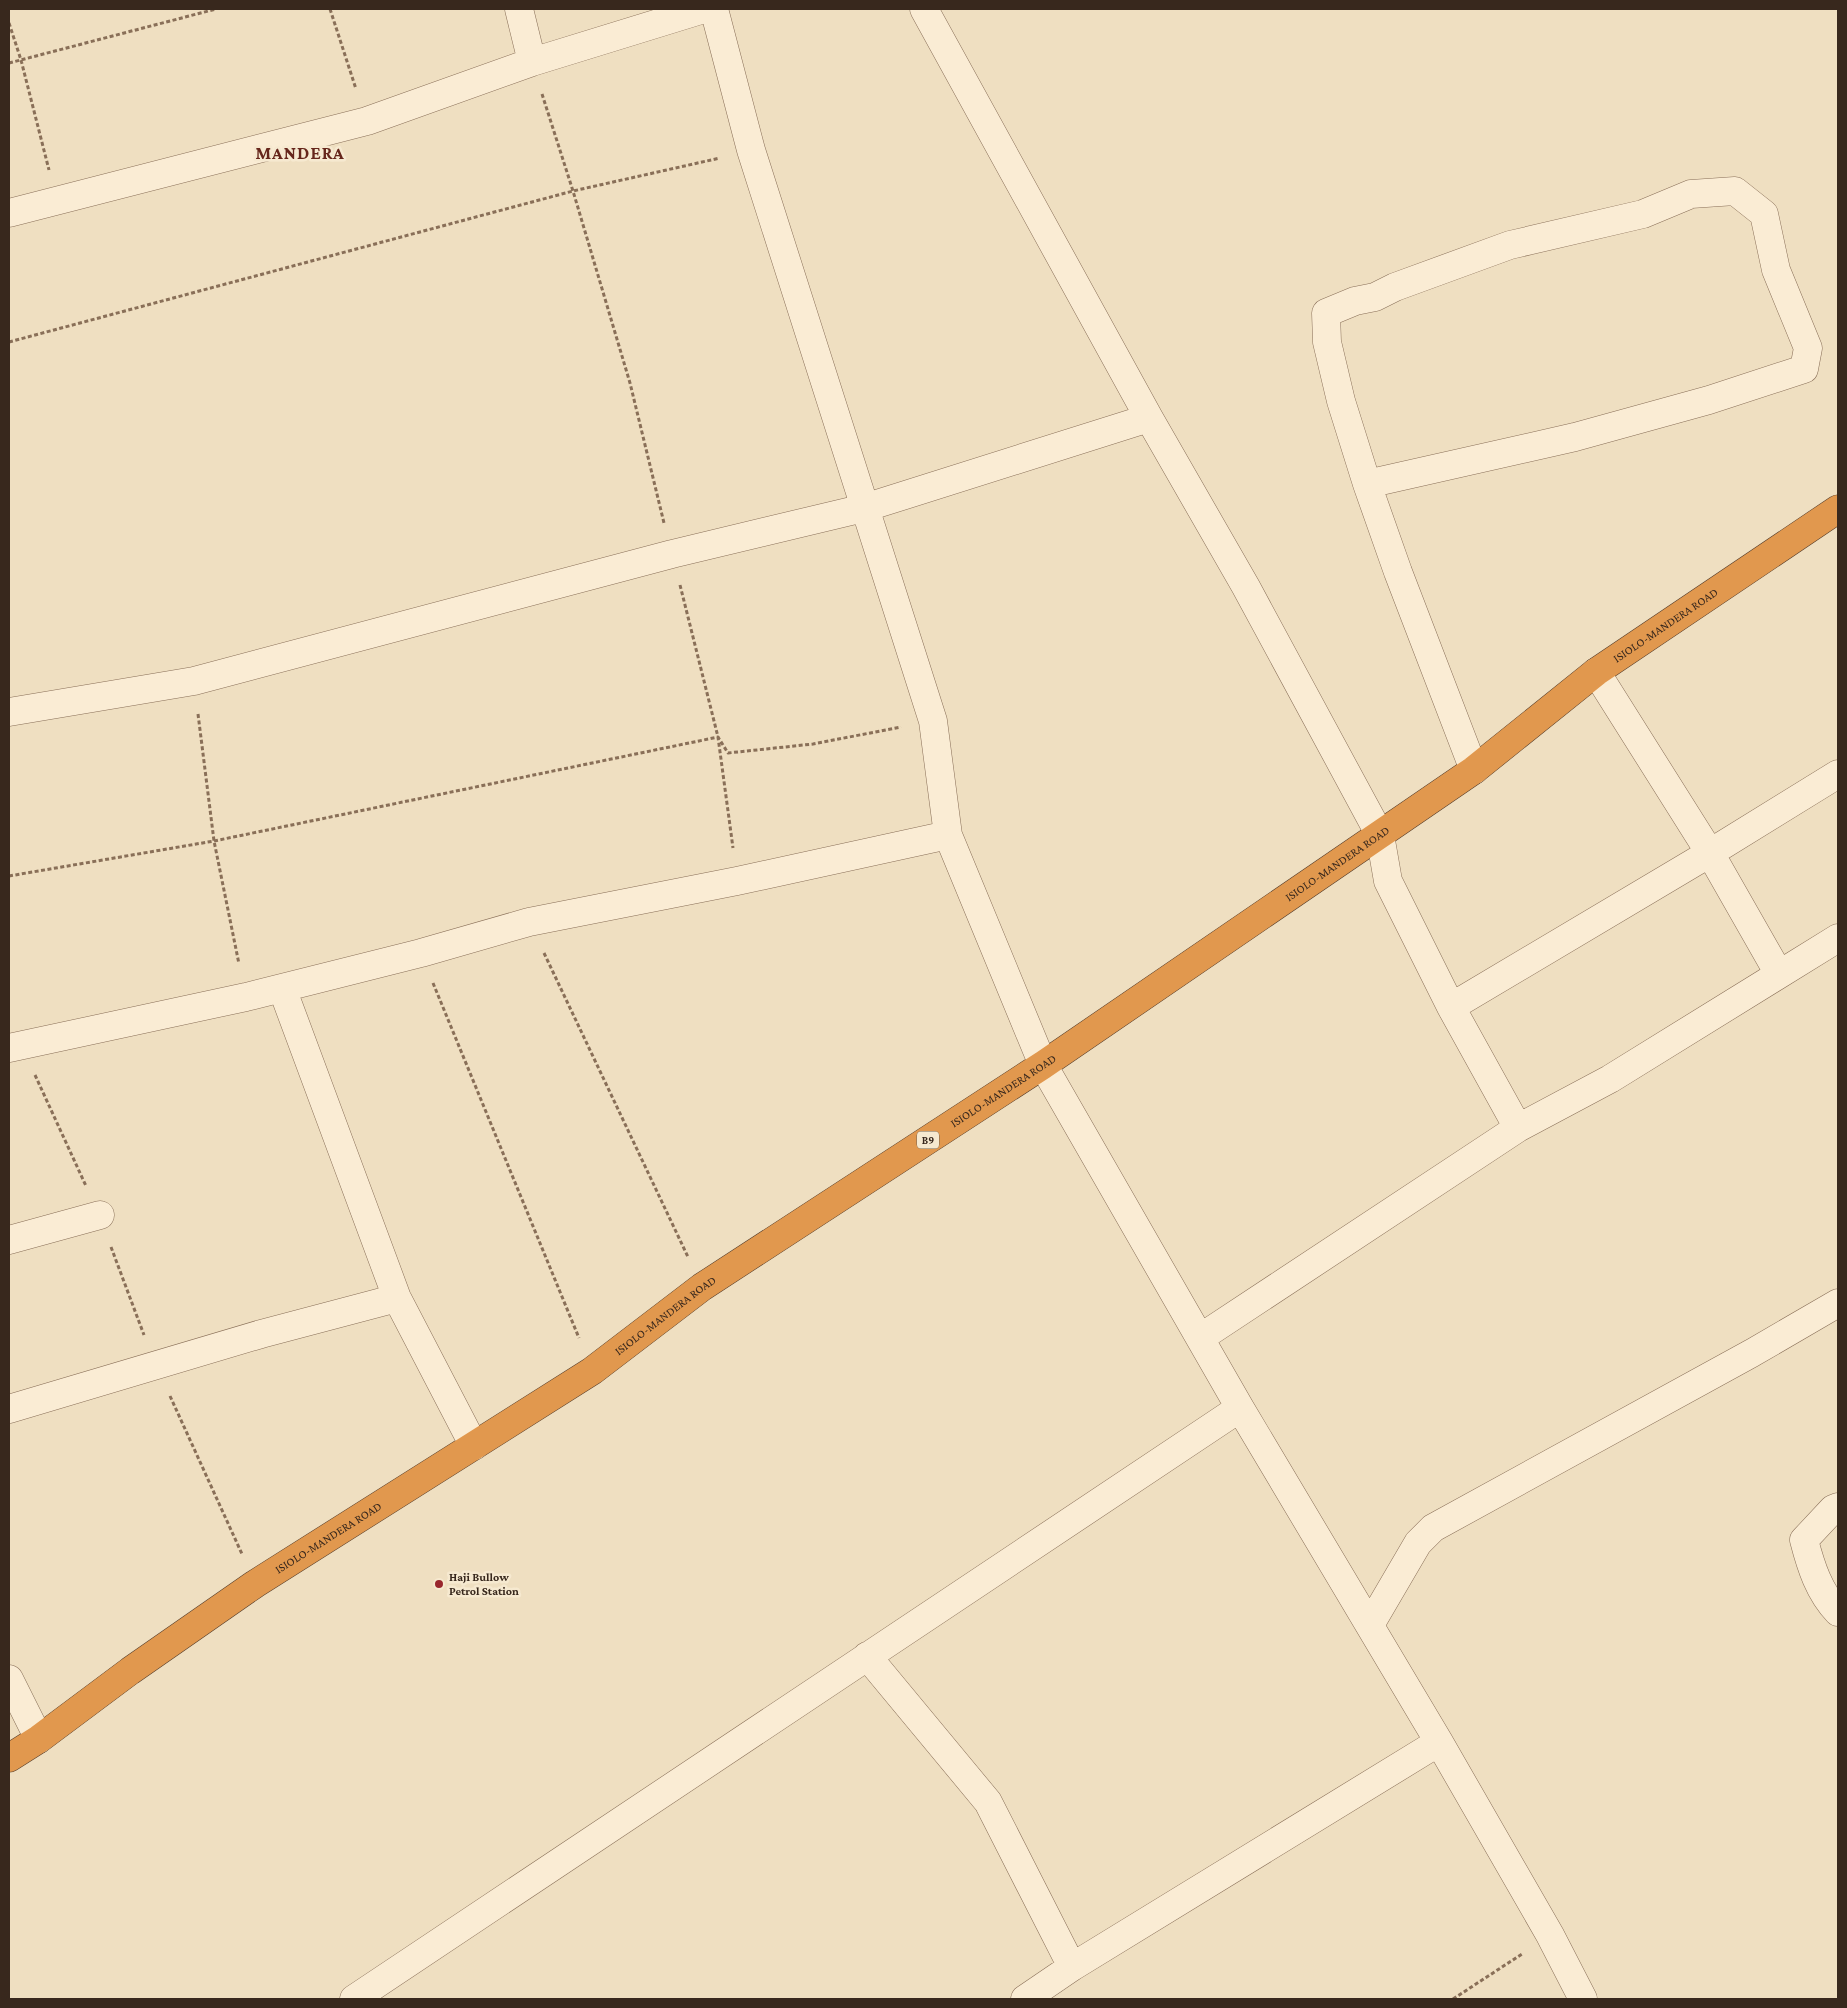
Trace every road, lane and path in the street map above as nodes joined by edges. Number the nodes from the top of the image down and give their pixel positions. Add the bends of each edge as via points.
1 (216, 9) edge
2 (330, 9) edge
3 (519, 9) edge
4 (704, 9) edge
5 (714, 9) edge
6 (924, 9) edge
7 (9, 23) edge
8 (21, 60) junction
9 (532, 62) junction
10 (9, 63) edge
11 (367, 121) junction
12 (751, 150) junction
13 (573, 191) junction
14 (57, 200) junction
15 (9, 213) edge
16 (9, 342) edge
17 (1149, 418) junction
18 (1367, 484) junction
19 (864, 508) junction
20 (1838, 509) edge
21 (672, 554) junction
22 (1596, 672) junction
23 (194, 680) junction
24 (9, 712) edge
25 (933, 721) junction
26 (718, 737) junction
27 (1474, 770) junction
28 (1838, 774) edge
29 (948, 835) junction
30 (1380, 835) junction
31 (214, 841) junction
32 (1710, 853) junction
33 (9, 876) edge
34 (737, 881) junction
35 (530, 922) junction
36 (1838, 938) edge
37 (421, 953) junction
38 (1779, 974) junction
39 (282, 988) junction
40 (246, 997) junction
41 (1450, 1008) junction
42 (15, 1047) edge
43 (1043, 1065) junction
44 (1518, 1128) junction
45 (100, 1216) junction
46 (9, 1240) edge
47 (702, 1287) junction
48 (397, 1298) junction
49 (1838, 1303) edge
50 (1200, 1338) junction
51 (156, 1365) junction
52 (592, 1371) junction
53 (1240, 1408) junction
54 (9, 1409) edge
55 (474, 1446) junction
56 (1838, 1507) edge
57 (255, 1584) junction
58 (1838, 1612) edge
59 (1370, 1625) junction
60 (867, 1656) junction
61 (9, 1679) edge
62 (39, 1740) junction
63 (1439, 1742) junction
64 (9, 1758) edge
65 (1550, 1935) junction
66 (1072, 1967) junction
67 (354, 1999) edge
68 (1025, 1999) edge
69 (1454, 1999) edge
70 (1583, 1999) edge

1 - 8 path
2 - 11 path
3 - 9 street
4 - 9 street
5 - 12 street
6 - 17 street
7 - 8 path
8 - 10 path
8 - 14 path
9 - 11 street
9 - 13 path
11 - 14 street
12 - 13 path
12 - 19 street
13 - 16 path
13 - 21 path via 630,383
14 - 15 street
17 - 19 street
17 - 30 street via 1246,587
18 - 18 street via 1336,381 1327,342 1326,313 1510,245 1643,214 1691,194 1735,191 1764,214 1776,270 1808,348 1804,368 1709,400 1575,437
18 - 27 street
19 - 21 street
19 - 25 street
20 - 22 highway, ISIOLO-MANDERA ROAD / B9
21 - 23 street
21 - 26 path
22 - 27 highway, ISIOLO-MANDERA ROAD / B9
22 - 32 street
23 - 24 street
23 - 31 path
25 - 26 path via 813,744 728,753
25 - 29 street
26 - 31 path
26 - 34 path
27 - 30 highway, ISIOLO-MANDERA ROAD / B9
28 - 32 street
29 - 34 street
29 - 43 street
30 - 41 street via 1388,881
30 - 43 highway, ISIOLO-MANDERA ROAD / B9
31 - 33 path
31 - 40 path
32 - 38 street
32 - 41 street
34 - 35 street
35 - 37 street
35 - 47 path
36 - 38 street
37 - 39 street
37 - 52 path
38 - 44 street via 1610,1079
39 - 40 street
39 - 48 street
40 - 42 street
41 - 44 street
42 - 45 path
43 - 47 highway, ISIOLO-MANDERA ROAD / B9
43 - 50 street
44 - 50 street
45 - 46 street
45 - 51 path
47 - 52 highway, ISIOLO-MANDERA ROAD / B9
48 - 51 street
48 - 55 street
49 - 59 street via 1433,1528 1418,1543
50 - 53 street
51 - 54 street
51 - 57 path
52 - 55 highway, ISIOLO-MANDERA ROAD / B9
53 - 59 street
53 - 60 street
55 - 57 highway, ISIOLO-MANDERA ROAD / B9
56 - 58 street via 1804,1540 1811,1568 1828,1602
57 - 62 highway, ISIOLO-MANDERA ROAD / B9 via 130,1671
59 - 63 street
60 - 66 street via 988,1802
60 - 67 street
61 - 62 street
62 - 64 highway, ISIOLO-MANDERA ROAD / B9
63 - 65 street
63 - 66 street
65 - 69 path
65 - 70 street
66 - 68 street

